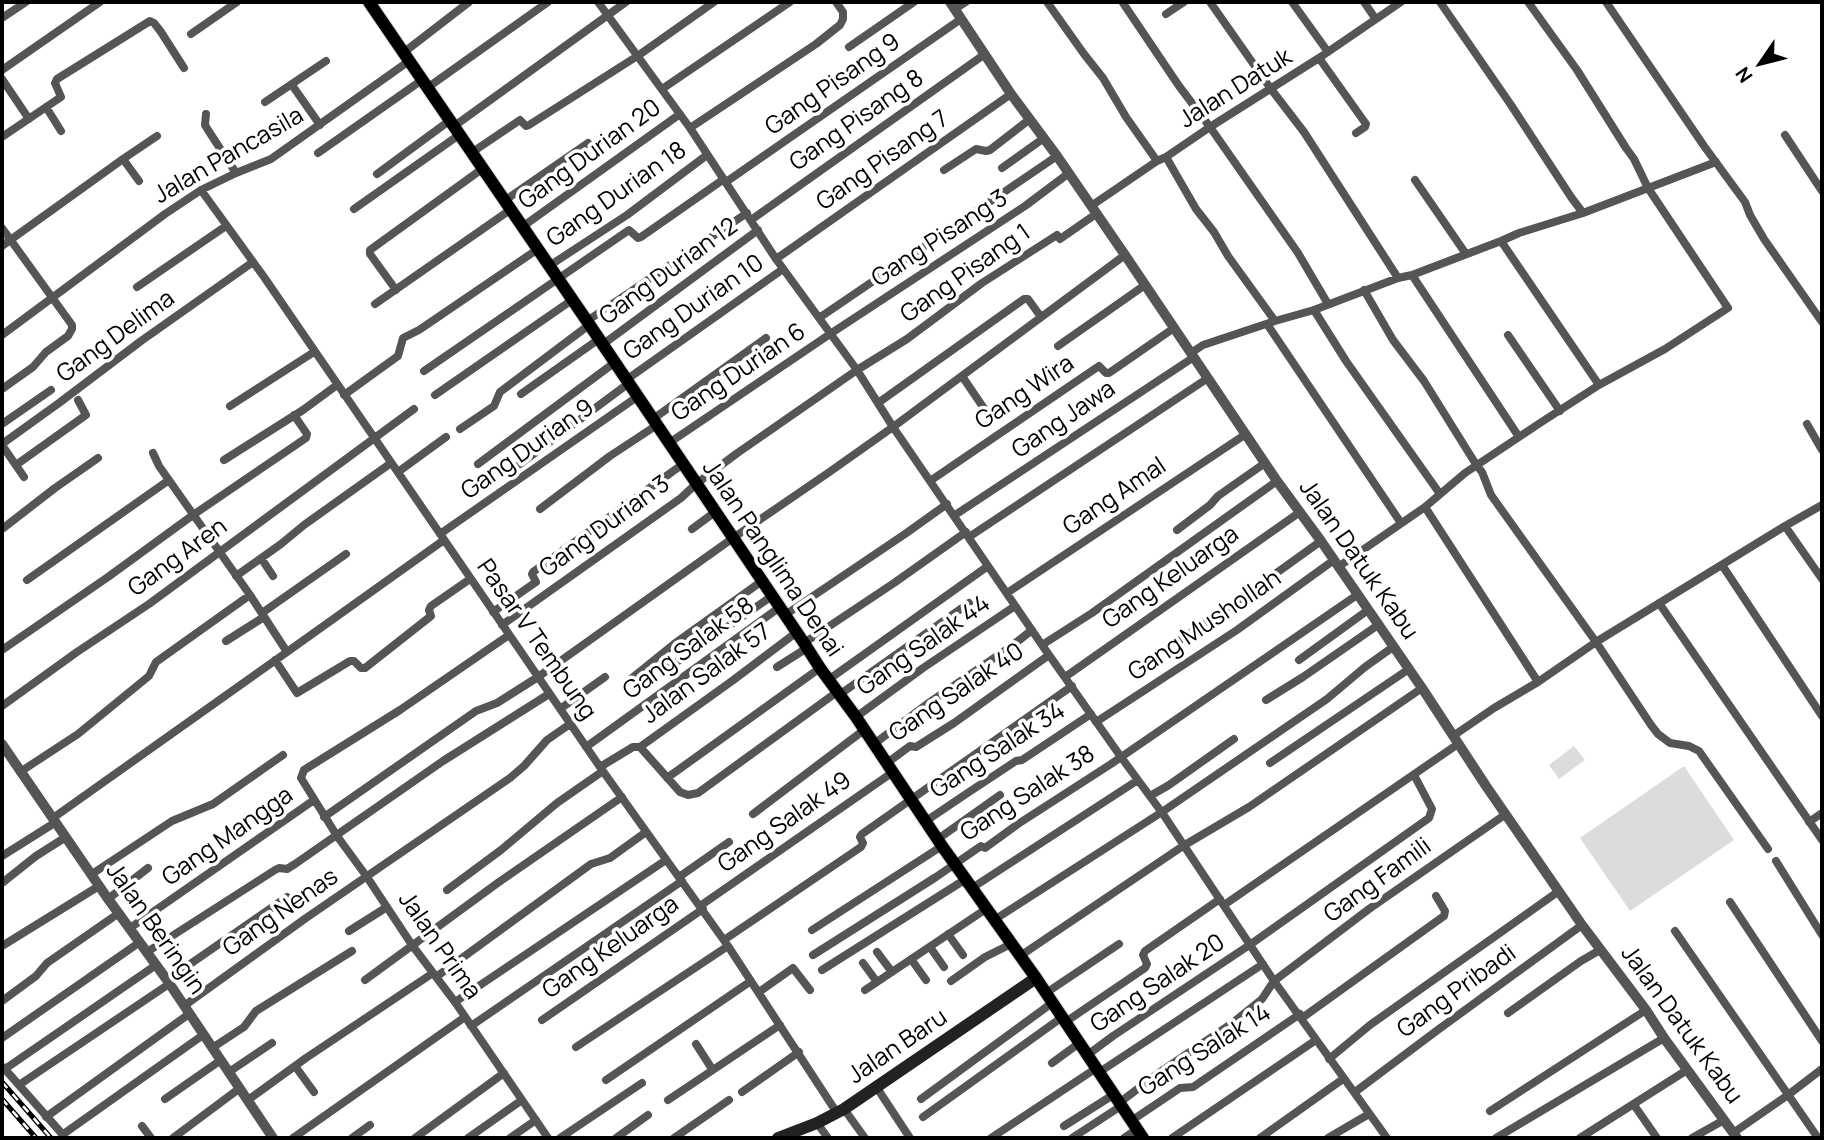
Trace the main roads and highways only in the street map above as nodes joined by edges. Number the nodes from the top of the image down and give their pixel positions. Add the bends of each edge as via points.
1 (372, 3) edge
2 (1036, 978) junction
3 (1137, 1130) edge
4 (778, 1138) edge

1 - 2 main road, Jalan Panglima Denai via 828,680
2 - 3 main road, Jalan Panglima Denai
2 - 4 main road, Jalan Baru via 841,1111

